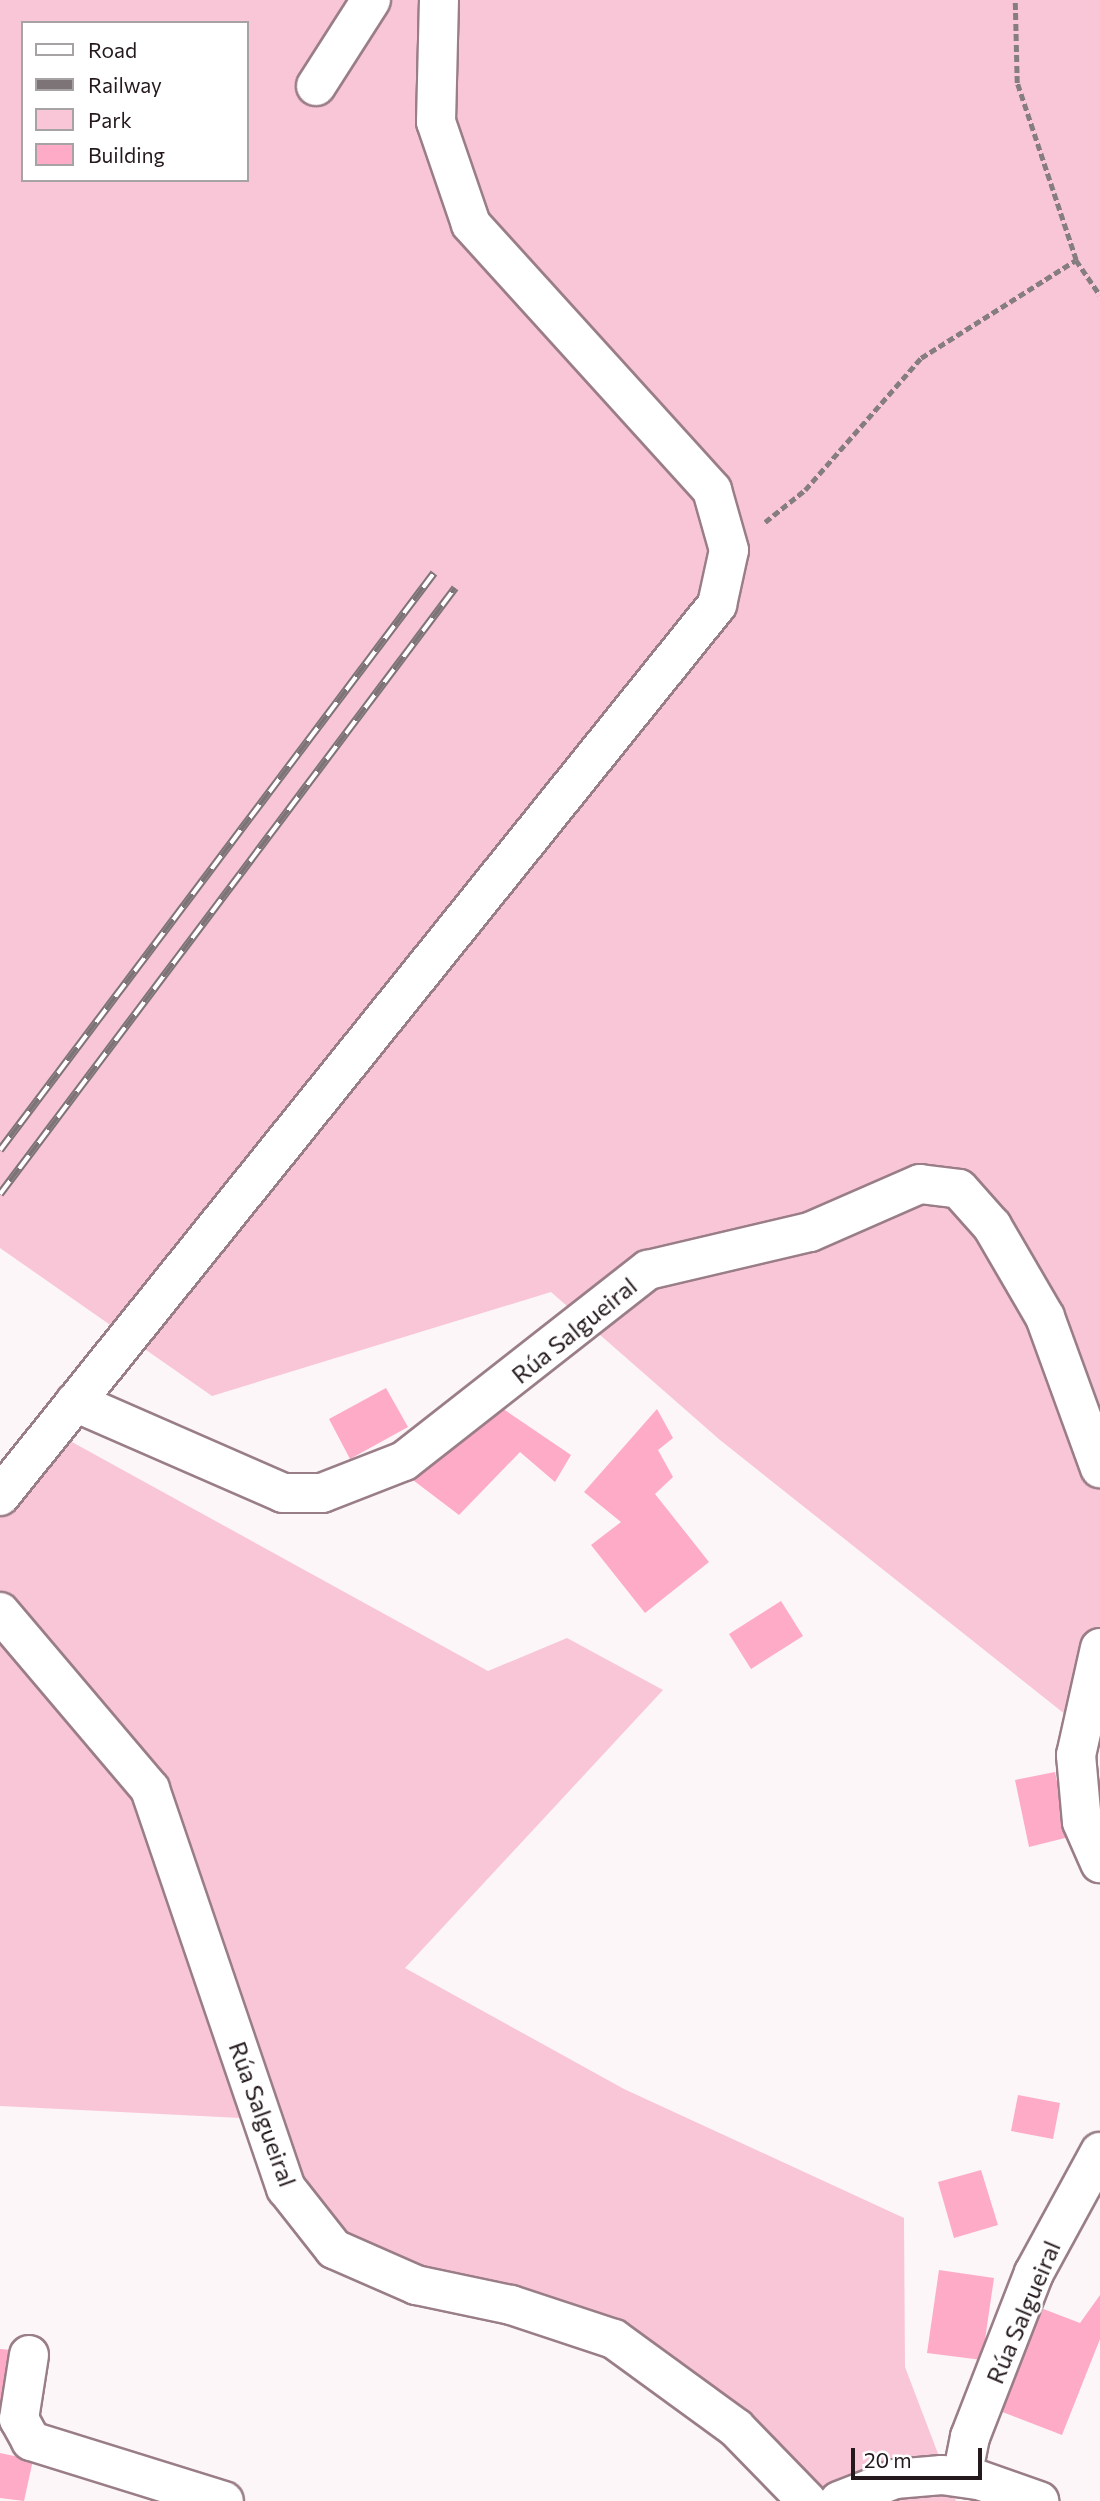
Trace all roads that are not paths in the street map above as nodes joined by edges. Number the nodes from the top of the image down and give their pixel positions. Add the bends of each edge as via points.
1 (371, 0) edge
2 (439, 0) edge
3 (316, 86) dead end
4 (75, 1402) junction
5 (1100, 1468) edge
6 (0, 1496) edge
7 (0, 1612) edge
8 (1100, 1648) edge
9 (1100, 1863) edge
10 (1100, 2152) edge
11 (29, 2355) dead end
12 (962, 2477) junction
13 (224, 2501) edge
14 (807, 2501) edge
15 (839, 2501) edge
16 (1039, 2501) edge

1 - 3 street
2 - 4 street via 436,122 471,224 712,490 729,550 717,605
4 - 5 street, Rúa Salgueiral via 284,1493 322,1493 404,1461 648,1270 810,1232 920,1184 959,1189 992,1226 1045,1317
4 - 6 street
7 - 14 street, Rúa Salgueiral via 150,1789 286,2188 334,2249 416,2285 511,2305 614,2339 736,2428
8 - 9 street via 1076,1755 1082,1822
10 - 12 street, Rúa Salgueiral via 1034,2273 970,2437
11 - 13 street via 19,2419 31,2441
12 - 15 street via 895,2479
12 - 16 street

